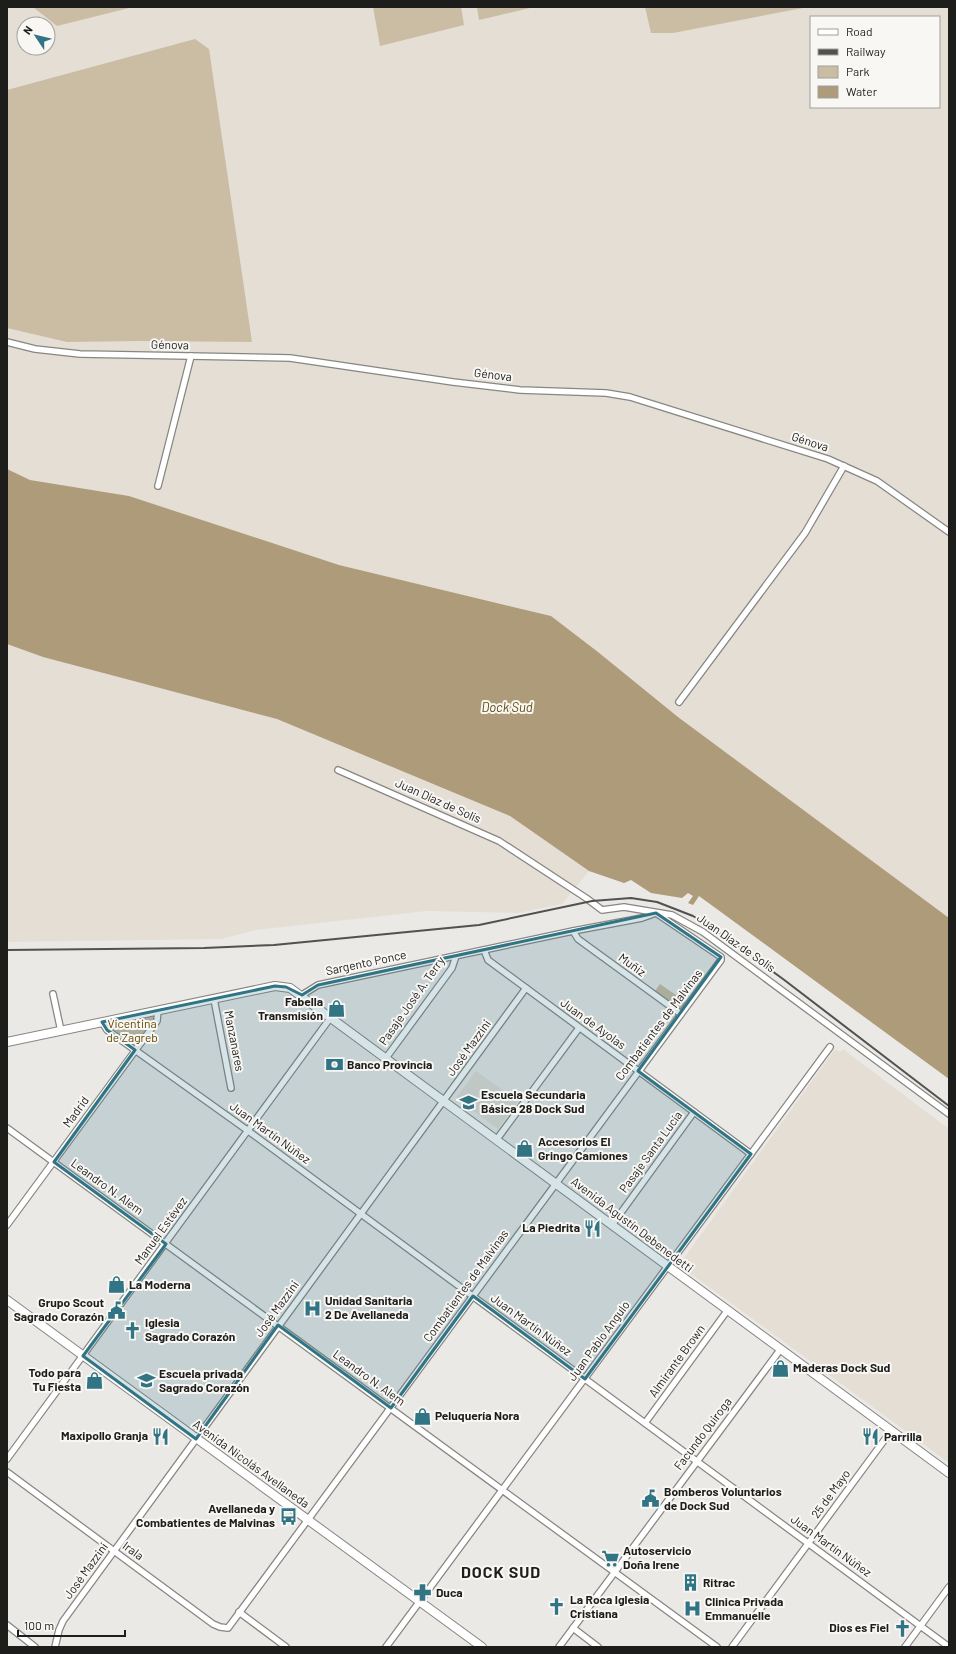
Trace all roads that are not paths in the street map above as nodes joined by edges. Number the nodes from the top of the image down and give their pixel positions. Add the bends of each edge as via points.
1 (7, 342) edge
2 (192, 356) junction
3 (844, 466) junction
4 (158, 486) dead end
5 (949, 532) edge
6 (679, 702) dead end
7 (338, 770) dead end
8 (656, 913) junction
9 (573, 931) junction
10 (484, 950) junction
11 (456, 956) junction
12 (526, 988) junction
13 (53, 994) dead end
14 (302, 996) junction
15 (214, 999) junction
16 (158, 1010) junction
17 (681, 1014) junction
18 (331, 1017) junction
19 (102, 1022) junction
20 (578, 1028) junction
21 (61, 1031) junction
22 (7, 1042) edge
23 (830, 1047) dead end
24 (135, 1050) junction
25 (386, 1058) junction
26 (638, 1071) junction
27 (231, 1088) dead end
28 (443, 1101) junction
29 (694, 1112) junction
30 (949, 1114) edge
31 (7, 1128) edge
32 (248, 1130) junction
33 (497, 1139) junction
34 (751, 1154) junction
35 (54, 1162) junction
36 (556, 1182) junction
37 (361, 1213) junction
38 (612, 1225) junction
39 (7, 1226) edge
40 (166, 1244) junction
41 (667, 1267) junction
42 (473, 1296) junction
43 (7, 1300) edge
44 (727, 1311) junction
45 (278, 1326) junction
46 (780, 1350) junction
47 (83, 1356) junction
48 (585, 1379) junction
49 (391, 1408) junction
50 (645, 1423) junction
51 (891, 1431) junction
52 (196, 1438) junction
53 (7, 1459) edge
54 (696, 1461) junction
55 (7, 1472) edge
56 (949, 1473) edge
57 (502, 1490) junction
58 (308, 1520) junction
59 (808, 1544) junction
60 (114, 1551) junction
61 (614, 1572) junction
62 (949, 1587) edge
63 (420, 1602) junction
64 (239, 1612) junction
65 (7, 1626) edge
66 (921, 1626) junction
67 (228, 1628) joint
68 (573, 1628) junction
69 (35, 1647) edge
70 (55, 1647) edge
71 (286, 1647) edge
72 (386, 1647) edge
73 (482, 1647) edge
74 (559, 1647) edge
75 (598, 1647) edge
76 (717, 1647) edge
77 (732, 1647) edge
78 (905, 1647) edge
79 (949, 1647) edge

1 - 2 street, Génova via 61,353
2 - 3 street, Génova via 290,358 520,390 616,395 658,405
2 - 4 street
3 - 5 street, Génova via 893,491
3 - 6 street via 798,543
7 - 8 street, Juan Díaz de Solís via 499,841 602,910 624,907
8 - 9 street, Sargento Ponce
8 - 17 street, Combatientes de Malvinas via 721,957
8 - 30 street, Juan Díaz de Solís via 672,915 703,932
9 - 10 street, Sargento Ponce
9 - 17 street, Muñiz via 578,939
10 - 11 street, Sargento Ponce
10 - 12 street, Juan de Ayolas via 488,960
11 - 14 street, Sargento Ponce via 318,985
11 - 25 street, Pasaje José A. Terry via 452,968
12 - 20 street, Juan de Ayolas
12 - 28 street, José Mazzini
13 - 21 street
14 - 15 main road via 286,986 275,986
14 - 18 main road, Avenida Agustín Debenedetti
15 - 16 main road
15 - 27 street, Manzanares
16 - 19 main road
16 - 24 street, Madrid via 157,1021
17 - 26 street, Combatientes de Malvinas
18 - 25 main road, Avenida Agustín Debenedetti
18 - 32 street, Manuel Estévez
19 - 21 main road
19 - 24 street, Juan Martín Núñez via 107,1030
20 - 26 street, Juan de Ayolas
20 - 33 street
21 - 22 main road
23 - 34 street, Juan Pablo Angulo
24 - 32 street, Juan Martín Núñez
24 - 35 street, Madrid
25 - 28 main road, Avenida Agustín Debenedetti
26 - 29 street, Juan de Ayolas
26 - 36 street, Combatientes de Malvinas
28 - 33 main road, Avenida Agustín Debenedetti
28 - 37 street, José Mazzini
29 - 34 street, Juan de Ayolas
29 - 38 street, Pasaje Santa Lucía
31 - 35 street, Leandro N. Alem
32 - 37 street, Juan Martín Núñez
32 - 40 street, Manuel Estévez
33 - 36 main road, Avenida Agustín Debenedetti
34 - 41 street, Juan Pablo Angulo
35 - 39 street, Madrid
35 - 40 street, Leandro N. Alem
36 - 38 main road, Avenida Agustín Debenedetti
36 - 42 street, Combatientes de Malvinas
37 - 42 street, Juan Martín Núñez
37 - 45 street, José Mazzini
38 - 41 main road, Avenida Agustín Debenedetti
40 - 45 street, Leandro N. Alem
40 - 47 street, Manuel Estévez
41 - 44 main road, Avenida Agustín Debenedetti
41 - 48 street, Juan Pablo Angulo
42 - 48 street, Juan Martín Núñez
42 - 49 street, Combatientes de Malvinas
43 - 47 main road, Avenida Nicolás Avellaneda
44 - 46 main road, Avenida Agustín Debenedetti
44 - 50 street, Almirante Brown
45 - 49 street, Leandro N. Alem
45 - 52 street, José Mazzini
46 - 51 main road, Avenida Agustín Debenedetti
46 - 54 street, Facundo Quiroga
47 - 52 main road, Avenida Nicolás Avellaneda
47 - 53 street, Manuel Estévez
48 - 50 street, Juan Martín Núñez
48 - 57 street, Juan Pablo Angulo
49 - 57 street, Leandro N. Alem
49 - 58 street, Combatientes de Malvinas
50 - 54 street, Juan Martín Núñez
51 - 56 main road, Avenida Agustín Debenedetti
51 - 59 street, 25 de Mayo
52 - 58 main road, Avenida Nicolás Avellaneda
52 - 60 street, José Mazzini
54 - 59 street, Juan Martín Núñez
54 - 61 street, Facundo Quiroga
55 - 60 street, Irala
57 - 61 street, Leandro N. Alem
57 - 63 street, Juan Pablo Angulo
58 - 63 main road, Avenida Nicolás Avellaneda
58 - 64 street, Combatientes de Malvinas
59 - 66 street, Juan Martín Núñez
59 - 77 street, 25 de Mayo
60 - 67 street, Irala via 213,1624
60 - 70 street, José Mazzini via 58,1630
61 - 68 street, Facundo Quiroga
61 - 76 street, Leandro N. Alem
62 - 66 street
63 - 72 street, Juan Pablo Angulo
63 - 73 main road, Avenida Nicolás Avellaneda
64 - 67 street, Combatientes de Malvinas
64 - 71 street
65 - 69 street
66 - 78 street
66 - 79 street, Juan Martín Núñez
68 - 74 street, Facundo Quiroga
68 - 75 street

